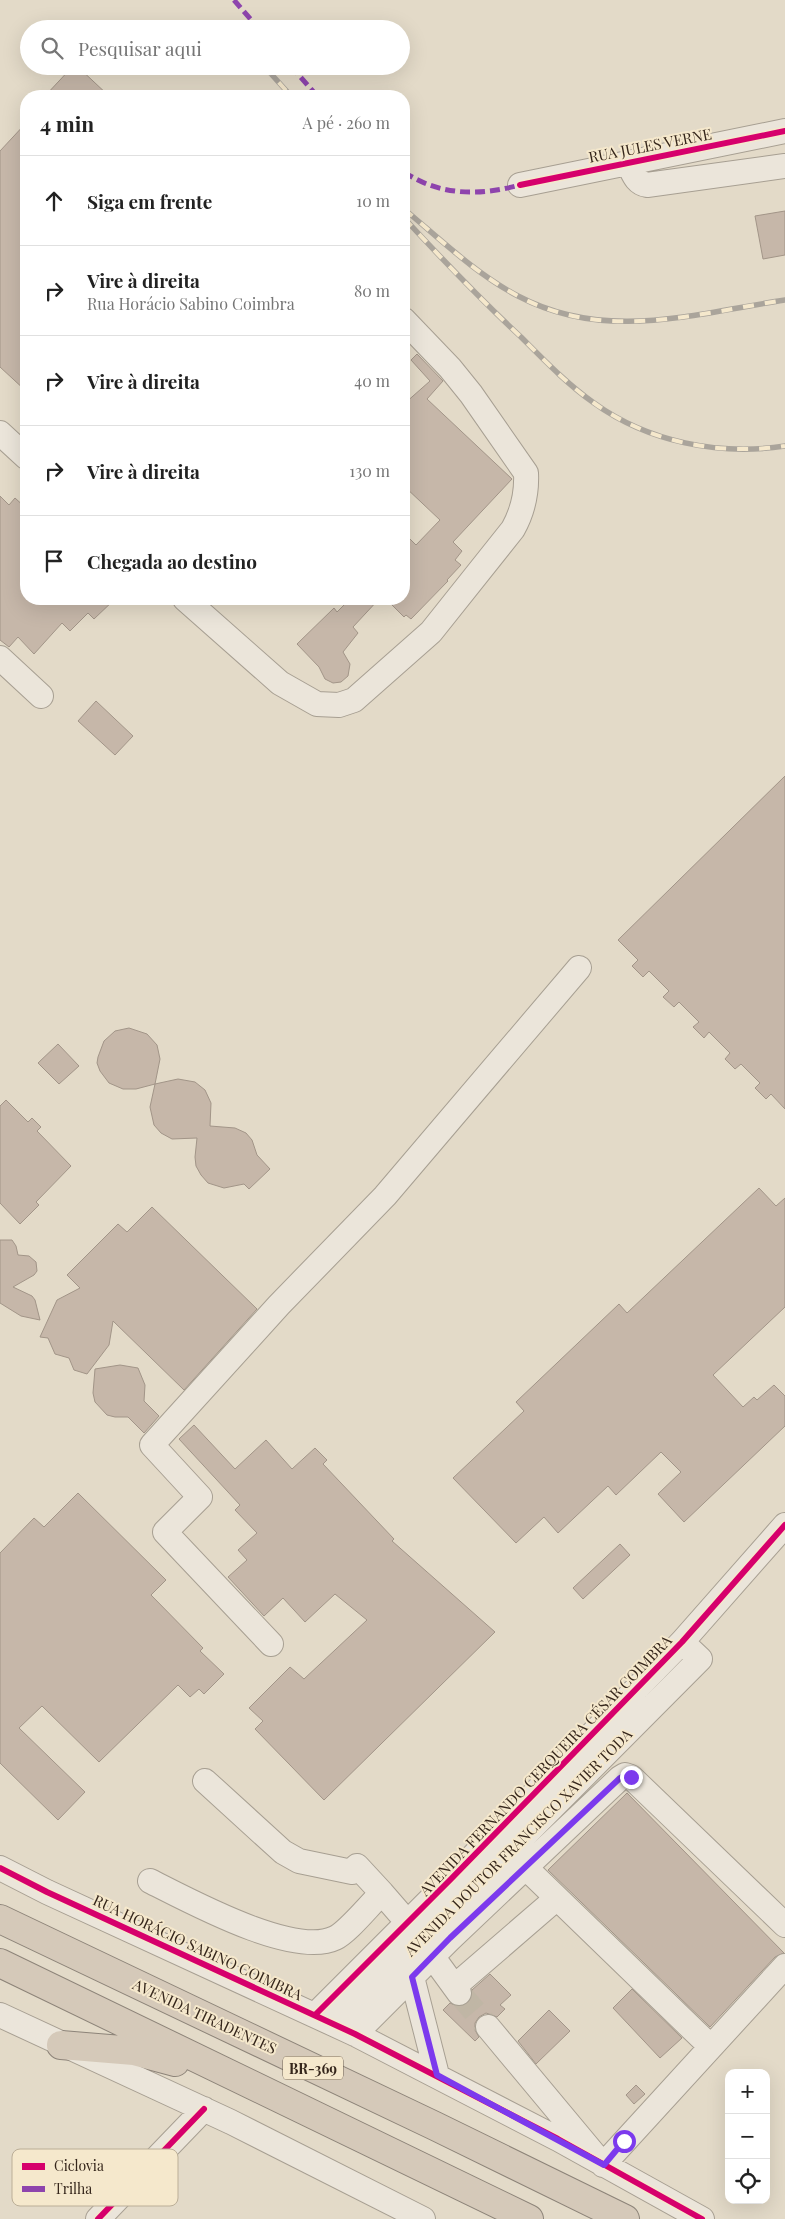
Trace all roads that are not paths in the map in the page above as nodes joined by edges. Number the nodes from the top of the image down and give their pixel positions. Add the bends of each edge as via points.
1 (785, 131) edge
2 (628, 162) junction
3 (785, 166) edge
4 (520, 185) dead end
5 (410, 326) edge
6 (0, 433) edge
7 (20, 451) edge
8 (192, 605) edge
9 (0, 658) edge
10 (41, 696) dead end
11 (579, 968) dead end
12 (785, 1525) edge
13 (682, 1642) junction
14 (271, 1644) dead end
15 (205, 1780) dead end
16 (525, 1867) junction
17 (0, 1868) edge
18 (150, 1881) dead end
19 (382, 1893) junction
20 (557, 1898) junction
21 (0, 1918) edge
22 (785, 1925) edge
23 (420, 1939) junction
24 (0, 1964) edge
25 (785, 1966) edge
26 (412, 1977) junction
27 (0, 2015) edge
28 (315, 2015) junction
29 (488, 2027) tunnel mouth
30 (345, 2029) junction
31 (61, 2045) junction
32 (711, 2047) junction
33 (437, 2075) junction
34 (277, 2097) junction
35 (204, 2109) junction
36 (165, 2149) edge
37 (604, 2165) junction
38 (111, 2206) edge
39 (98, 2219) edge
40 (423, 2219) edge
41 (530, 2219) edge
42 (625, 2219) edge
43 (702, 2219) edge

1 - 2 street, RUA JULES VERNE
2 - 3 street via 636,179 647,185
2 - 4 street, RUA JULES VERNE
5 - 8 street via 471,394 526,473 520,518 507,537 431,632 354,700 339,705 317,704 280,683
6 - 7 street
9 - 10 street
11 - 14 street via 384,1196 152,1445 200,1497 165,1532
12 - 13 street, AVENIDA FERNANDO CERQUEIRA CÉSAR COIMBRA
13 - 23 street, AVENIDA FERNANDO CERQUEIRA CÉSAR COIMBRA
13 - 23 street, AVENIDA DOUTOR FRANCISCO XAVIER TODA via 700,1659
15 - 19 street via 283,1852 299,1861 352,1872 356,1866
16 - 20 street
16 - 22 street via 625,1775 631,1777
16 - 23 street
17 - 28 street, RUA HORÁCIO SABINO COIMBRA
18 - 19 street via 260,1932 313,1943 337,1937
19 - 23 street
20 - 23 street via 457,1989
20 - 32 street
21 - 42 highway, AVENIDA TIRADENTES / BR-369
23 - 26 street
23 - 28 street, AVENIDA FERNANDO CERQUEIRA CÉSAR COIMBRA
23 - 30 street, AVENIDA DOUTOR FRANCISCO XAVIER TODA
24 - 34 highway, BR-369
25 - 32 street
26 - 30 street
26 - 33 street
27 - 31 street
28 - 30 street, RUA HORÁCIO SABINO COIMBRA
29 - 37 street
30 - 33 street, RUA HORÁCIO SABINO COIMBRA
31 - 34 highway via 156,2055
31 - 35 street
32 - 37 street
33 - 37 street, RUA HORÁCIO SABINO COIMBRA
34 - 41 highway, BR-369
35 - 36 street
35 - 40 street
37 - 43 street, RUA HORÁCIO SABINO COIMBRA
38 - 39 street

